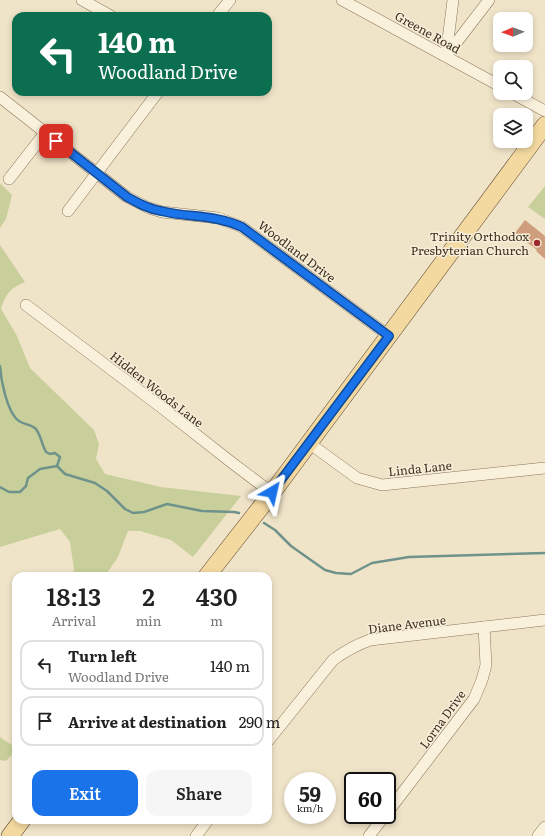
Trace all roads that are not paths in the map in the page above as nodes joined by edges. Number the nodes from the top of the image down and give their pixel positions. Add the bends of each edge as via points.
1 (82, 0) edge
2 (230, 0) edge
3 (342, 0) edge
4 (453, 0) edge
5 (489, 0) edge
6 (104, 12) edge
7 (220, 12) edge
8 (446, 56) junction
9 (493, 82) edge
10 (155, 96) edge
11 (0, 98) edge
12 (525, 100) edge
13 (545, 111) edge
14 (545, 125) edge
15 (45, 133) junction
16 (96, 173) junction
17 (9, 179) dead end
18 (68, 211) dead end
19 (26, 305) dead end
20 (389, 336) junction
21 (308, 443) junction
22 (545, 468) edge
23 (272, 492) junction
24 (210, 572) edge
25 (545, 620) edge
26 (484, 627) junction
27 (272, 736) edge
28 (396, 801) edge
29 (19, 824) edge
30 (205, 824) edge
31 (378, 824) edge
32 (545, 827) edge
33 (10, 836) edge
34 (196, 836) edge
35 (369, 836) edge
36 (538, 836) edge

1 - 6 street
2 - 7 street
3 - 8 street, Greene Road
4 - 8 street
5 - 8 street
8 - 9 street, Greene Road
10 - 16 street
11 - 15 street, Woodland Drive
12 - 13 street
14 - 20 main road
15 - 16 street, Woodland Drive
15 - 17 street
16 - 18 street
16 - 20 street, Woodland Drive via 127,197 150,208 162,212 218,218 242,227
19 - 23 street, Hidden Woods Lane
20 - 21 main road
21 - 22 street, Linda Lane via 357,478 382,485
21 - 23 main road
23 - 24 main road
25 - 26 street, Diane Avenue
26 - 27 street, Diane Avenue via 370,640 343,652 333,660
26 - 28 street, Lorna Drive via 486,665 474,699
29 - 33 main road
30 - 34 street
31 - 35 street, Lorna Drive
32 - 36 street

